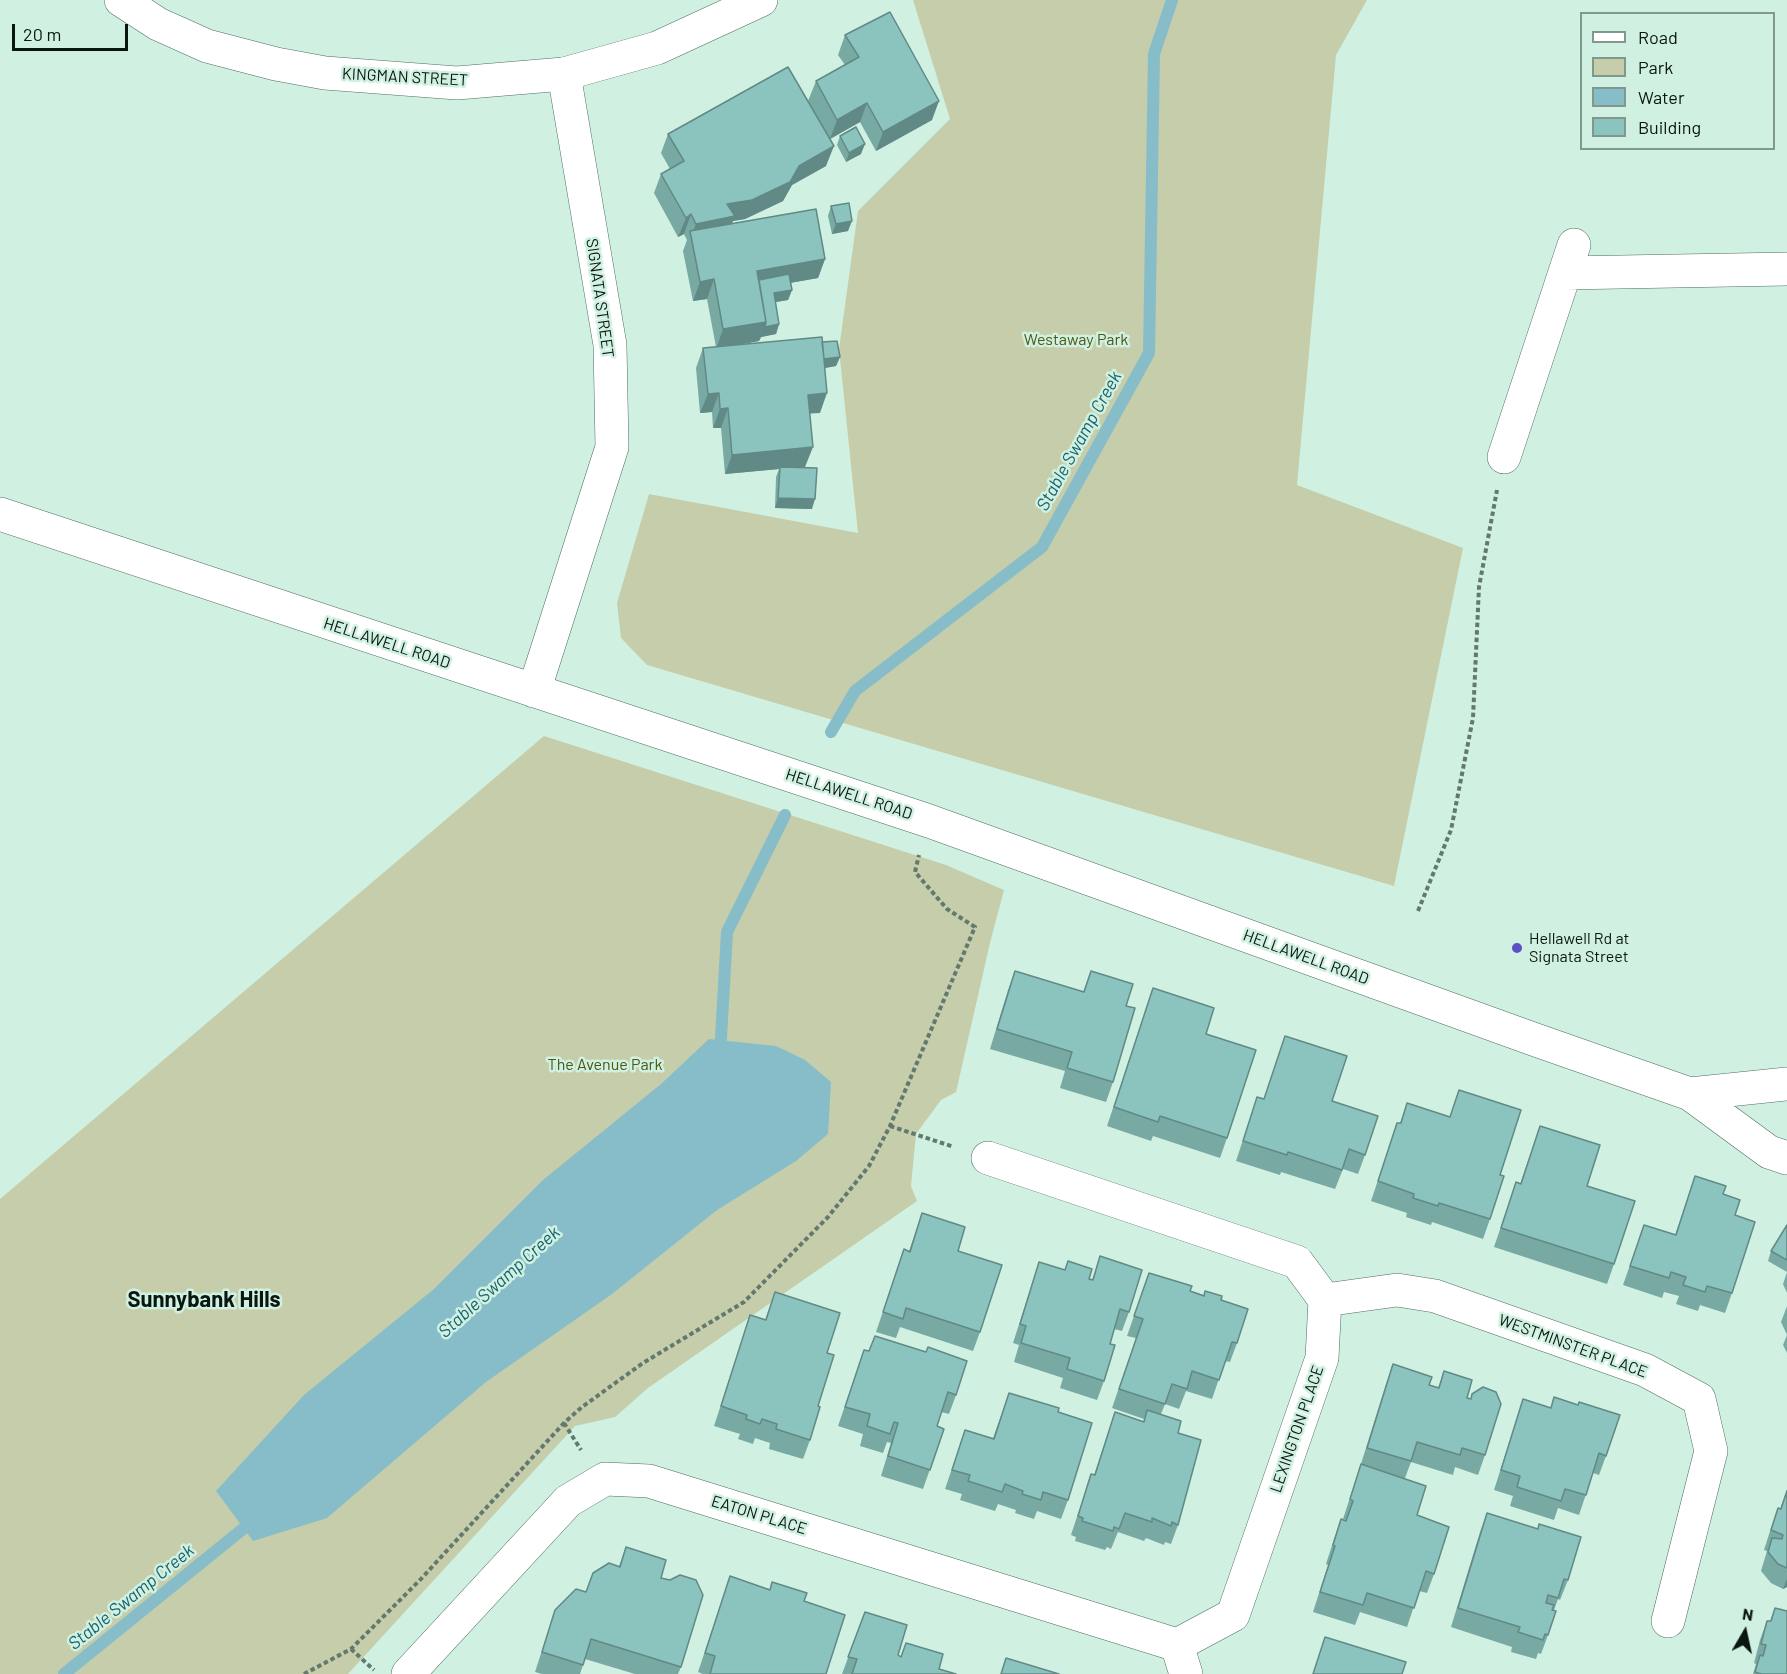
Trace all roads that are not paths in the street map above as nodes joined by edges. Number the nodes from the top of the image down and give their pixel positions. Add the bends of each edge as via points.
1 (122, 0) edge
2 (761, 0) edge
3 (564, 74) junction
4 (1787, 269) edge
5 (1504, 457) road end
6 (0, 514) edge
7 (534, 691) junction
8 (1787, 1084) edge
9 (1690, 1094) junction
10 (988, 1158) road end
11 (1787, 1158) edge
12 (1325, 1300) junction
13 (1668, 1621) dead end
14 (1181, 1660) edge
15 (408, 1674) edge

1 - 3 street, KINGMAN STREET via 158,24 207,46 324,73 457,83
2 - 3 street, KINGMAN STREET via 657,48
3 - 7 street, SIGNATA STREET via 610,345 612,447
4 - 5 street via 1569,259
6 - 7 street, HELLAWELL ROAD
7 - 9 street, HELLAWELL ROAD via 929,821
8 - 9 street, HELLAWELL ROAD
9 - 11 street, HELLAWELL ROAD via 1769,1152
10 - 12 street via 1296,1262
12 - 13 street, WESTMINSTER PLACE via 1397,1290 1435,1296 1645,1371 1699,1399 1712,1451
12 - 14 street, LEXINGTON PLACE via 1322,1358 1233,1615
14 - 15 street, EATON PLACE via 650,1481 604,1479 568,1501

